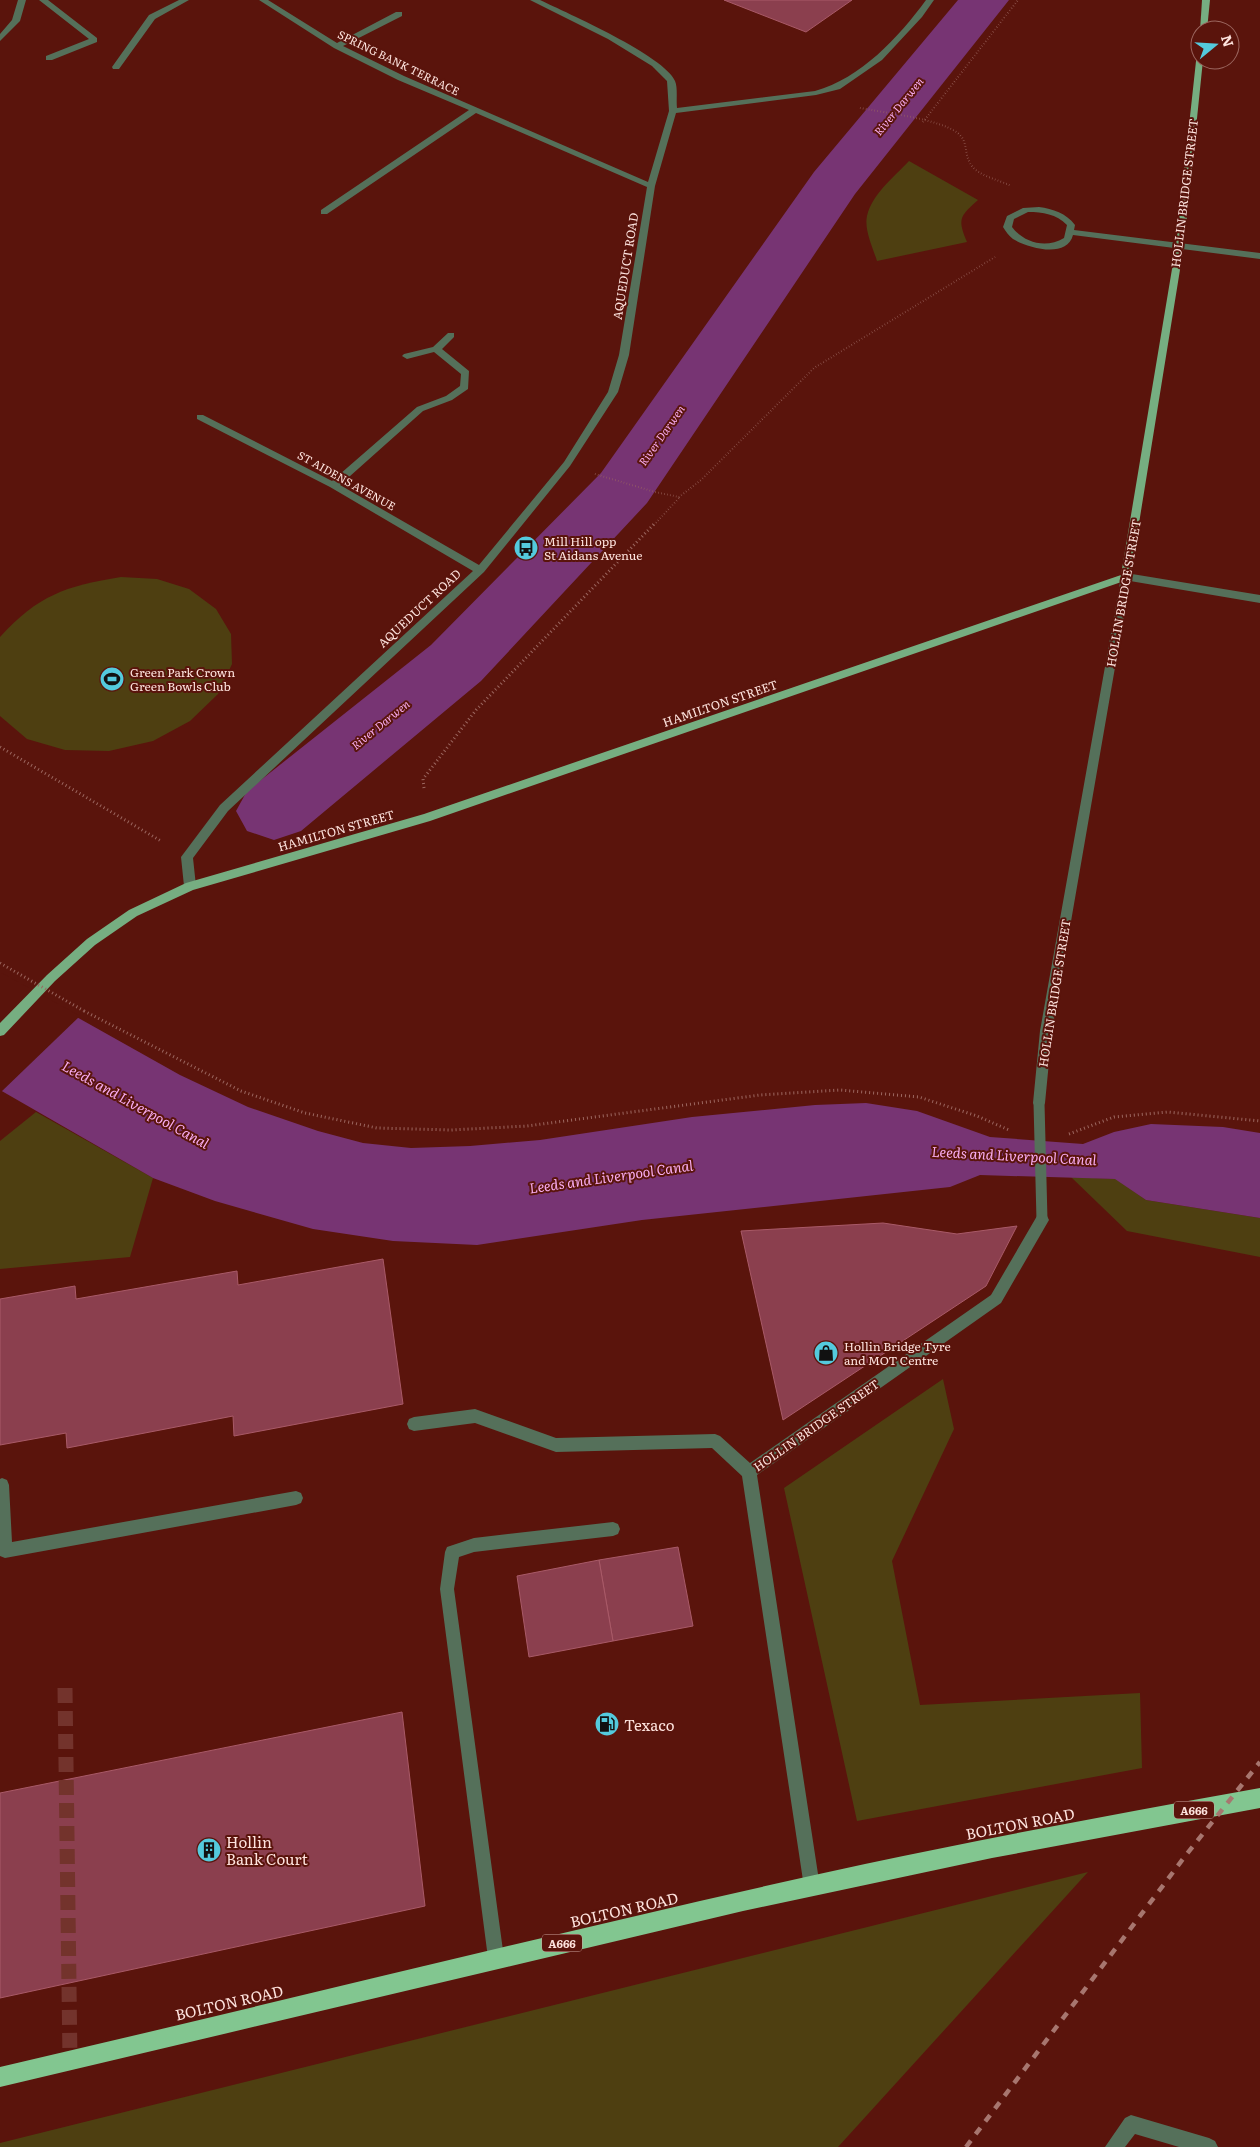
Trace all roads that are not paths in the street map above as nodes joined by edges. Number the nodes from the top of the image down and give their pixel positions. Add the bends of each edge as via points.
1 (22, 0) edge
2 (43, 0) edge
3 (185, 0) edge
4 (263, 0) edge
5 (534, 0) edge
6 (930, 0) edge
7 (1206, 0) edge
8 (399, 14) dead end
9 (1203, 20) edge
10 (0, 39) edge
11 (337, 46) junction
12 (49, 58) dead end
13 (116, 67) dead end
14 (1198, 70) edge
15 (474, 110) junction
16 (673, 111) junction
17 (651, 186) junction
18 (324, 212) dead end
19 (1071, 232) junction
20 (1180, 245) junction
21 (1260, 256) edge
22 (452, 335) dead end
23 (436, 350) junction
24 (407, 356) dead end
25 (200, 417) dead end
26 (332, 485) junction
27 (480, 570) junction
28 (1126, 577) junction
29 (1260, 599) edge
30 (190, 886) junction
31 (0, 1031) edge
32 (414, 1424) dead end
33 (749, 1472) junction
34 (0, 1486) edge
35 (296, 1498) dead end
36 (613, 1529) dead end
37 (1260, 1798) edge
38 (812, 1886) junction
39 (496, 1958) junction
40 (0, 2076) edge
41 (1114, 2147) edge
42 (1209, 2147) edge

1 - 10 street via 16,21
2 - 12 street via 94,40
3 - 13 street via 152,17
4 - 11 street, SPRING BANK TERRACE
5 - 16 street, AQUEDUCT ROAD via 611,37 655,64 671,81
6 - 16 street via 884,53 837,87
7 - 9 main road
8 - 11 street
11 - 15 street, SPRING BANK TERRACE
14 - 20 main road, HOLLIN BRIDGE STREET
15 - 17 street, SPRING BANK TERRACE
15 - 18 street
16 - 17 street, AQUEDUCT ROAD
17 - 27 street, AQUEDUCT ROAD via 624,355 612,392 567,464
19 - 19 street via 1071,225 1058,214 1034,210 1017,213 1007,223 1012,236 1028,245 1048,246 1064,242
19 - 20 street
20 - 21 street
20 - 28 main road, HOLLIN BRIDGE STREET
22 - 23 street
23 - 24 street
23 - 26 street via 466,373 465,387 420,409
25 - 26 street, ST AIDENS AVENUE
26 - 27 street, ST AIDENS AVENUE
27 - 30 street, AQUEDUCT ROAD via 224,808 187,857
28 - 29 street, HAMILTON STREET
28 - 30 main road, HAMILTON STREET via 426,818
28 - 33 street, HOLLIN BRIDGE STREET, bridge via 1046,1031 1039,1103 1042,1220 996,1299
30 - 31 main road via 133,913 91,942
32 - 33 street via 475,1416 556,1445 715,1441
33 - 38 street, HOLLIN BRIDGE STREET
34 - 35 street via 6,1551
36 - 39 street via 474,1545 452,1552 447,1589
37 - 38 highway, BOLTON ROAD / A666 via 992,1848
38 - 39 highway, BOLTON ROAD / A666
39 - 40 highway, BOLTON ROAD / A666
41 - 42 street via 1131,2124

